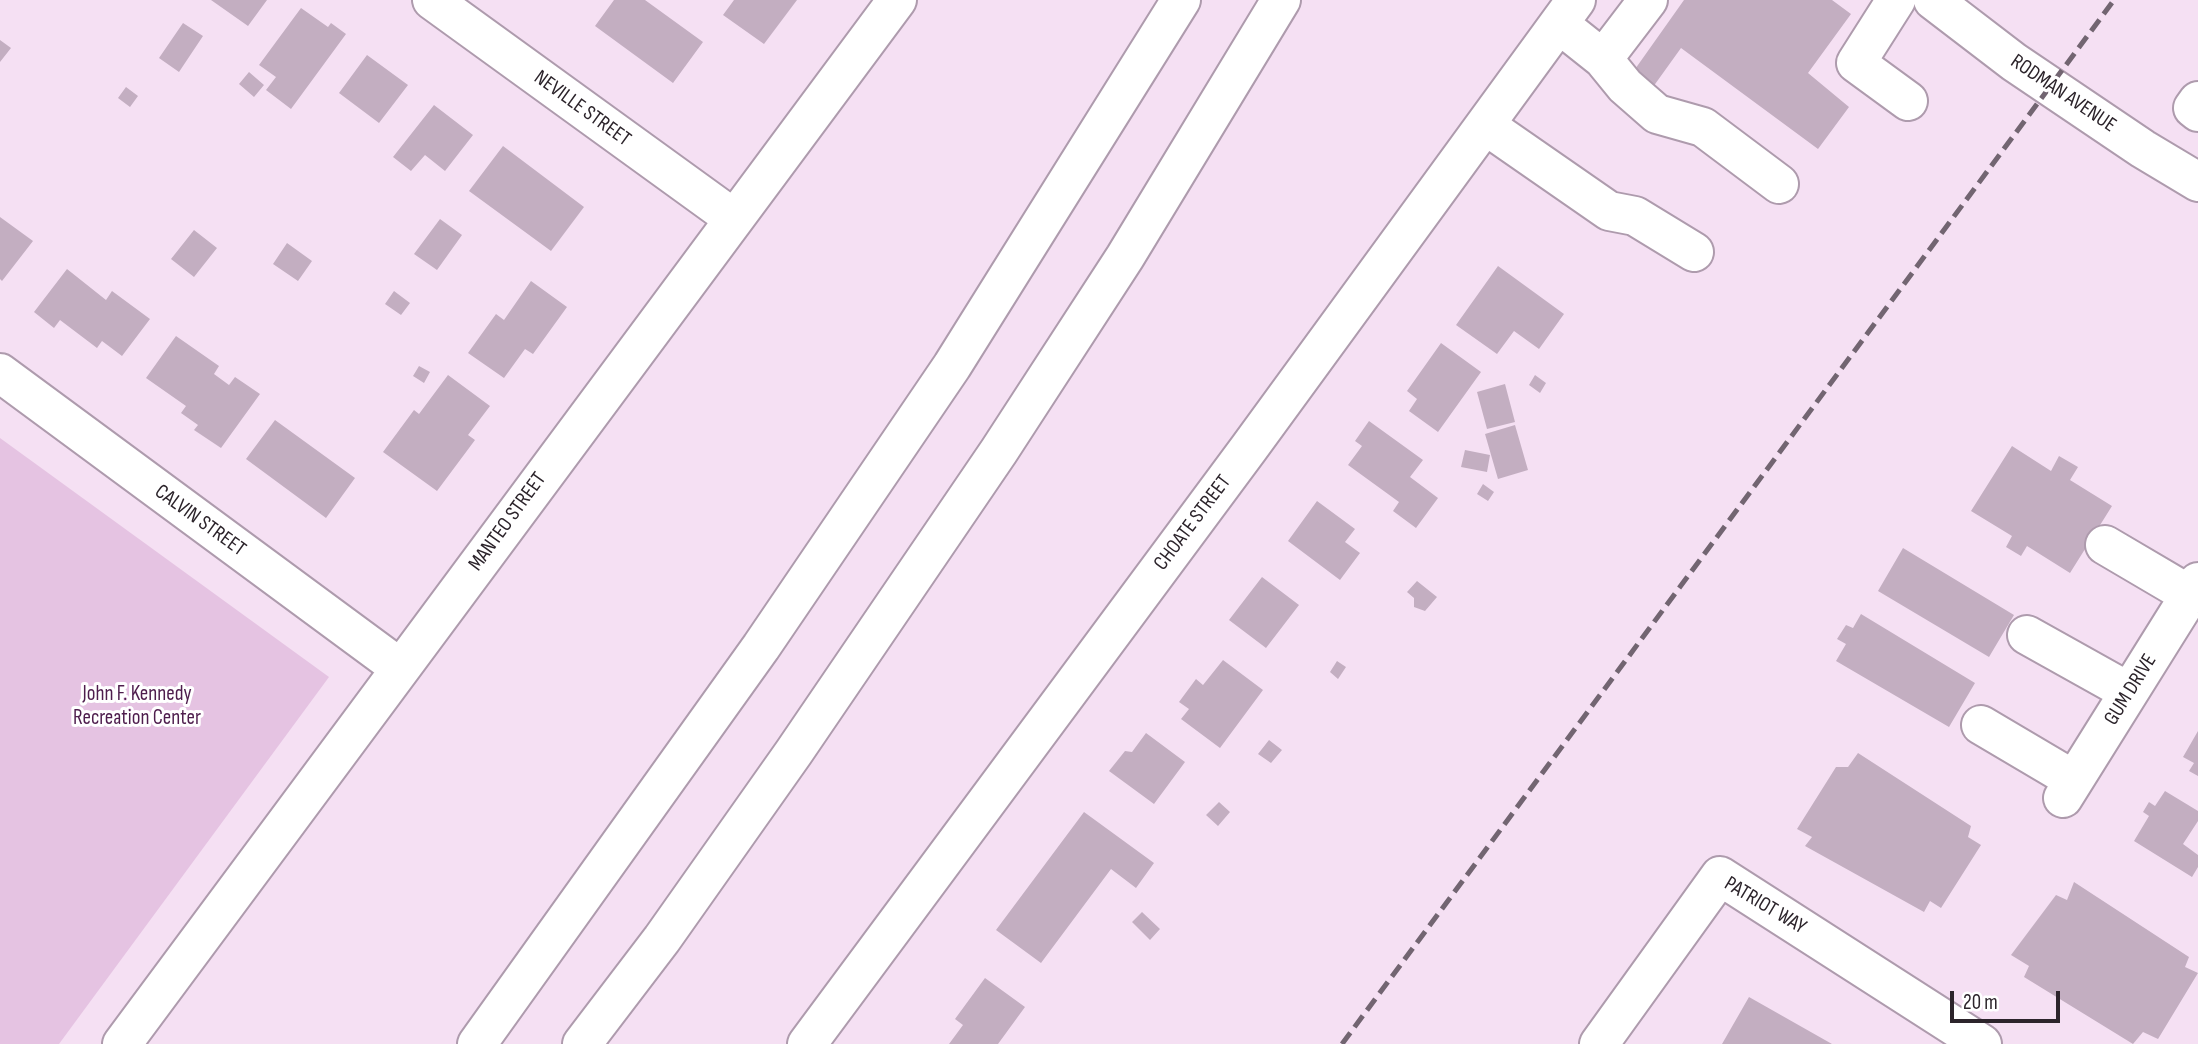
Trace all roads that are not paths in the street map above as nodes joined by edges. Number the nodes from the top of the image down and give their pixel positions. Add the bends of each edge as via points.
1 (432, 0) edge
2 (897, 0) edge
3 (1181, 0) edge
4 (1281, 0) edge
5 (1648, 0) edge
6 (1896, 0) edge
7 (1933, 0) edge
8 (1568, 12) edge
9 (1975, 12) edge
10 (1603, 59) junction
11 (1908, 101) dead end
12 (2198, 101) edge
13 (2198, 112) edge
14 (1485, 125) junction
15 (2193, 169) edge
16 (1779, 184) dead end
17 (733, 218) junction
18 (1694, 252) dead end
19 (0, 373) edge
20 (2105, 545) dead end
21 (2194, 589) edge
22 (2027, 635) dead end
23 (400, 668) junction
24 (2129, 692) junction
25 (1982, 725) dead end
26 (122, 1044) edge
27 (477, 1044) edge
28 (582, 1044) edge
29 (807, 1044) edge
30 (1599, 1044) edge
31 (1982, 1044) edge

1 - 17 main road, NEVILLE STREET
2 - 17 main road, MANTEO STREET
3 - 27 main road via 944,377 761,647
4 - 28 main road via 1125,257 999,451 794,752
5 - 10 main road
6 - 11 main road via 1856,62
7 - 9 main road, RODMAN AVENUE
8 - 10 main road
8 - 14 main road, CHOATE STREET
9 - 15 main road, RODMAN AVENUE via 2014,62
10 - 16 main road via 1657,114 1703,127
12 - 13 main road via 2193,108
14 - 18 main road via 1609,211 1636,216
14 - 29 main road, CHOATE STREET
17 - 23 main road, MANTEO STREET
19 - 23 main road, CALVIN STREET
20 - 21 main road
21 - 24 main road, GUM DRIVE
22 - 24 main road
23 - 26 main road, MANTEO STREET
24 - 25 main road, GUM DRIVE via 2068,789
30 - 31 main road, PATRIOT WAY via 1720,876

